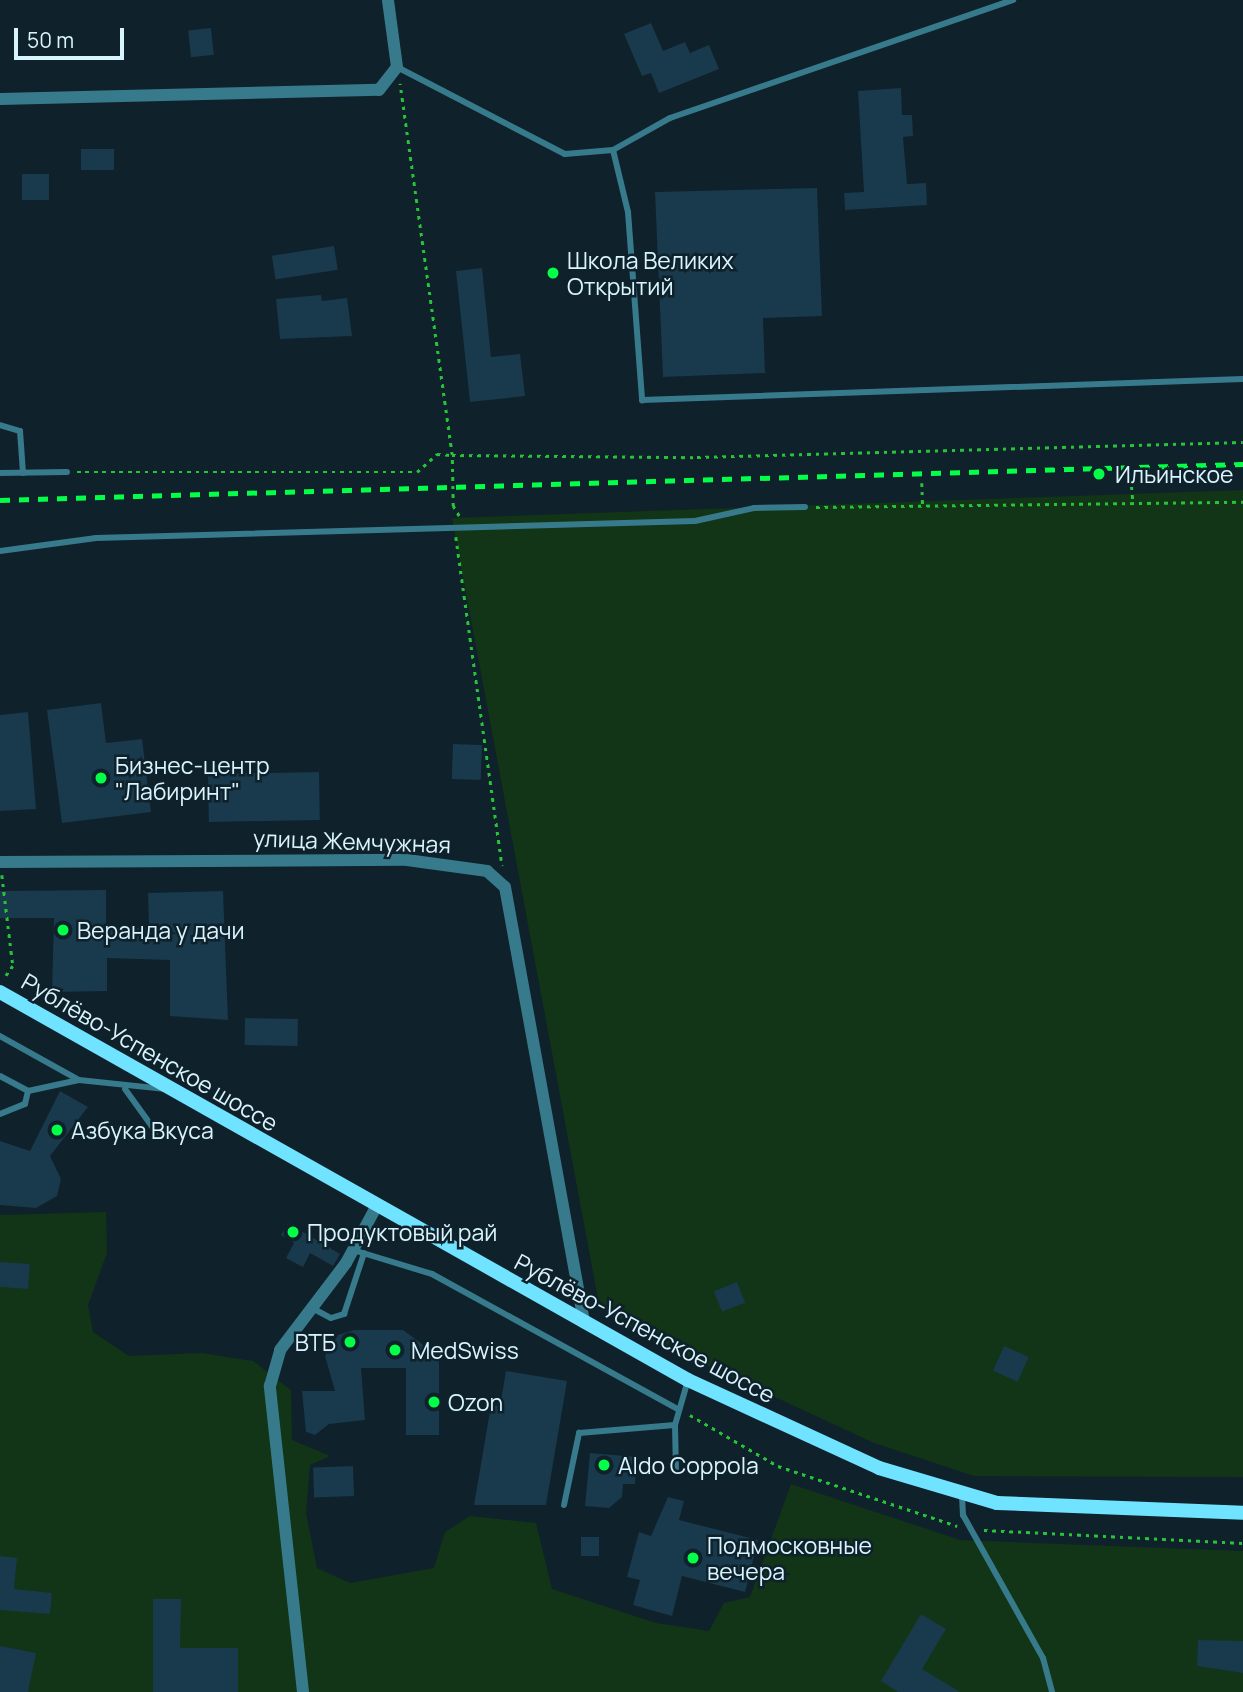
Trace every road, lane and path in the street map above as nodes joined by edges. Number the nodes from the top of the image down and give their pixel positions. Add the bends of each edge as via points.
1 (388, 0) edge
2 (1013, 0) edge
3 (397, 67) junction
4 (0, 99) edge
5 (612, 150) junction
6 (1243, 379) edge
7 (0, 425) edge
8 (1243, 442) edge
9 (452, 455) junction
10 (23, 472) junction
11 (67, 472) joint
12 (0, 473) edge
13 (1131, 478) dead end
14 (922, 483) dead end
15 (1243, 502) edge
16 (1133, 503) junction
17 (923, 506) junction
18 (805, 508) joint
19 (454, 526) junction
20 (465, 526) junction
21 (0, 551) edge
22 (0, 862) edge
23 (505, 887) junction
24 (6, 976) dead end
25 (0, 992) edge
26 (0, 1036) edge
27 (0, 1076) edge
28 (79, 1080) junction
29 (125, 1089) junction
30 (168, 1089) junction
31 (28, 1091) junction
32 (0, 1114) edge
33 (156, 1132) dead end
34 (376, 1207) junction
35 (358, 1252) junction
36 (312, 1308) junction
37 (584, 1323) junction
38 (688, 1380) junction
39 (678, 1409) junction
40 (675, 1425) junction
41 (676, 1472) dead end
42 (962, 1496) junction
43 (564, 1505) dead end
44 (1243, 1513) edge
45 (970, 1529) junction
46 (1243, 1543) edge
47 (303, 1692) edge
48 (1052, 1692) edge

1 - 3 street
2 - 5 lane via 670,118
3 - 4 street via 392,80 366,93
3 - 5 lane via 565,154
3 - 9 path
5 - 6 lane via 628,212 642,400
7 - 10 lane via 20,431
8 - 9 path via 697,457
9 - 11 path via 437,454 417,472
9 - 20 path via 453,506
10 - 11 lane
10 - 12 lane
13 - 16 path
14 - 17 path
15 - 16 path
16 - 17 path
17 - 18 path
18 - 20 lane via 754,508 695,520
19 - 20 lane
19 - 21 lane via 96,538
19 - 23 path
22 - 23 street, улица Жемчужная via 407,860 487,871
22 - 24 path via 13,966
23 - 37 street
25 - 30 main road, Рублёво-Успенское шоссе
26 - 28 lane
27 - 31 lane
28 - 29 lane
28 - 31 lane
29 - 30 lane
29 - 33 lane
30 - 34 main road, Рублёво-Успенское шоссе
31 - 32 lane via 25,1104
34 - 35 street
34 - 37 main road, Рублёво-Успенское шоссе
35 - 36 street
35 - 36 lane via 344,1314 331,1318
35 - 39 lane via 432,1274
36 - 47 street via 281,1350 270,1386
37 - 38 main road, Рублёво-Успенское шоссе
38 - 39 lane
38 - 42 main road, Рублёво-Успенское шоссе via 878,1468
39 - 40 lane
39 - 45 path via 778,1466
40 - 41 lane
40 - 43 lane via 579,1433
42 - 44 main road, Рублёво-Успенское шоссе via 1038,1508
42 - 45 lane
45 - 46 path
45 - 48 lane via 1043,1658

